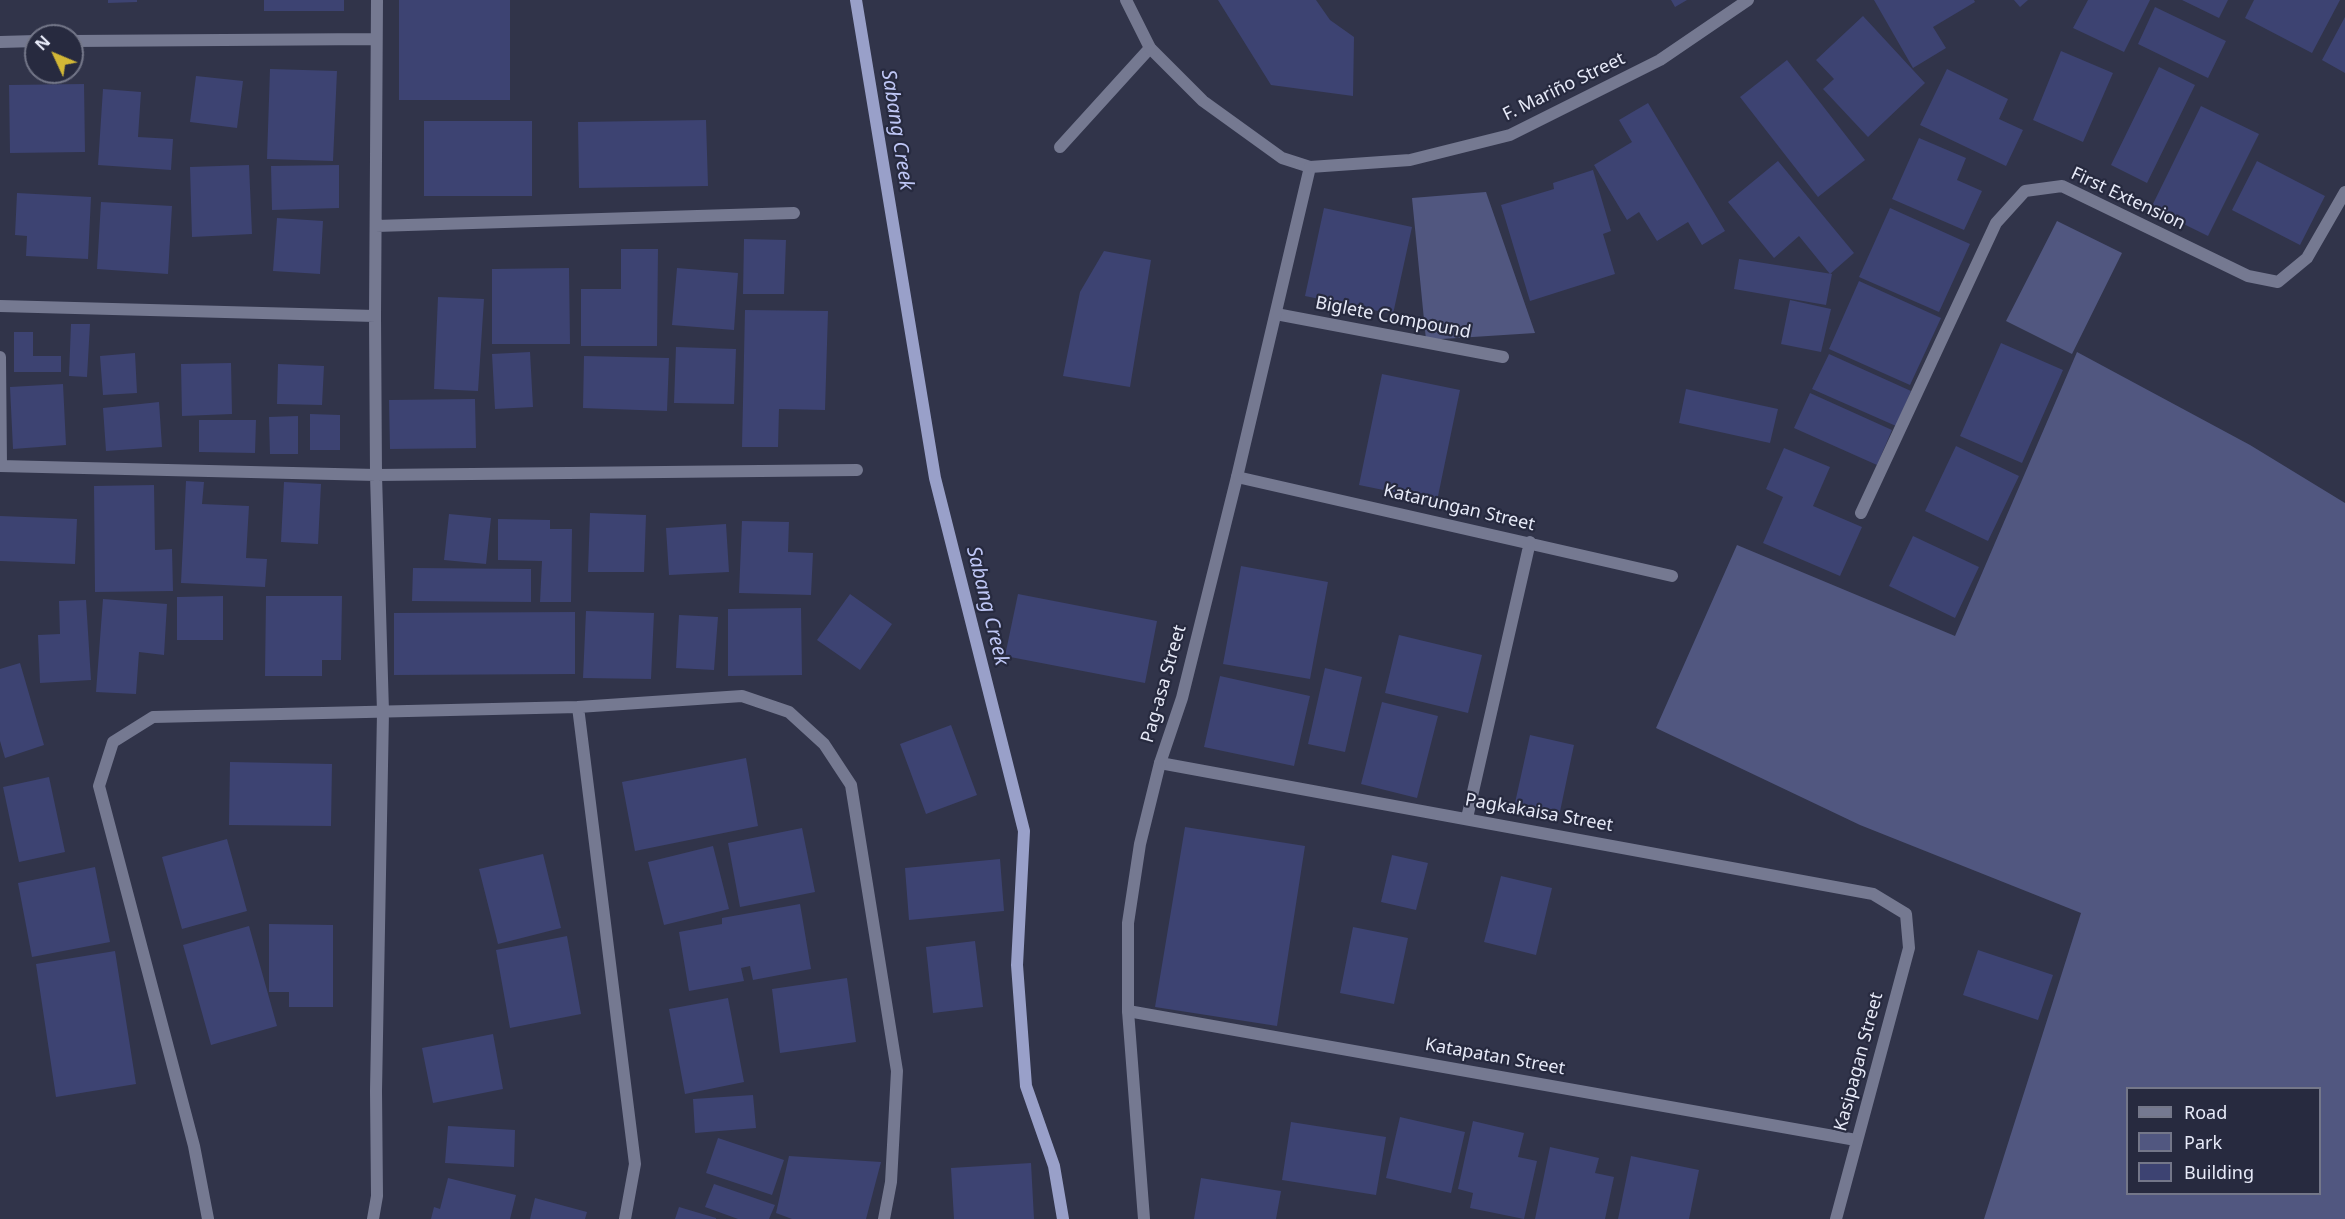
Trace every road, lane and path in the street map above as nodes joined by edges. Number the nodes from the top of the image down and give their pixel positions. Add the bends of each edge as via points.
1 (377, 0) edge
2 (1126, 0) edge
3 (1748, 0) edge
4 (376, 39) junction
5 (24, 41) edge
6 (84, 41) edge
7 (0, 42) edge
8 (1150, 48) junction
9 (1060, 147) dead end
10 (1310, 167) junction
11 (2345, 192) edge
12 (794, 213) dead end
13 (376, 226) junction
14 (0, 306) edge
15 (1276, 314) junction
16 (375, 316) junction
17 (0, 357) edge
18 (1503, 357) dead end
19 (0, 466) edge
20 (857, 470) dead end
21 (376, 475) junction
22 (1238, 477) junction
23 (1861, 513) dead end
24 (1530, 542) junction
25 (1672, 576) dead end
26 (578, 707) junction
27 (383, 712) junction
28 (1160, 763) junction
29 (1467, 818) junction
30 (1906, 914) joint
31 (1128, 1011) junction
32 (1856, 1140) junction
33 (208, 1219) edge
34 (373, 1219) edge
35 (625, 1219) edge
36 (884, 1219) edge
37 (1144, 1219) edge
38 (1836, 1219) edge

1 - 4 street
2 - 8 street, F. Mariño Street
3 - 10 street, F. Mariño Street via 1660,60 1510,135 1410,160
4 - 6 street
4 - 13 street
5 - 7 street
8 - 9 street
8 - 10 street, F. Mariño Street via 1203,101 1282,158
10 - 15 street, Pag-asa Street
11 - 23 street, First Extension via 2307,258 2278,282 2248,276 2062,186 2025,191 1996,223
12 - 13 street
13 - 16 street
14 - 16 street
15 - 18 street, Biglete Compound
15 - 22 street, Pag-asa Street
16 - 21 street
17 - 19 street
19 - 21 street
20 - 21 street
21 - 27 street
22 - 24 street, Katarungan Street
22 - 28 street, Pag-asa Street via 1182,698
24 - 25 street, Katarungan Street
24 - 29 street
26 - 27 street
26 - 35 street via 635,1164
26 - 36 street via 741,696 789,712 824,744 851,785 897,1071 891,1182
27 - 33 street via 153,717 113,742 99,786 194,1146
27 - 34 street via 377,1196
28 - 29 street, Pagkakaisa Street
28 - 31 street, Pag-asa Street via 1140,844 1128,923
29 - 30 street, Pagkakaisa Street via 1873,894
30 - 32 street, Kasipagan Street via 1909,948
31 - 32 street, Katapatan Street
31 - 37 street, Pag-asa Street
32 - 38 street, Kasipagan Street

